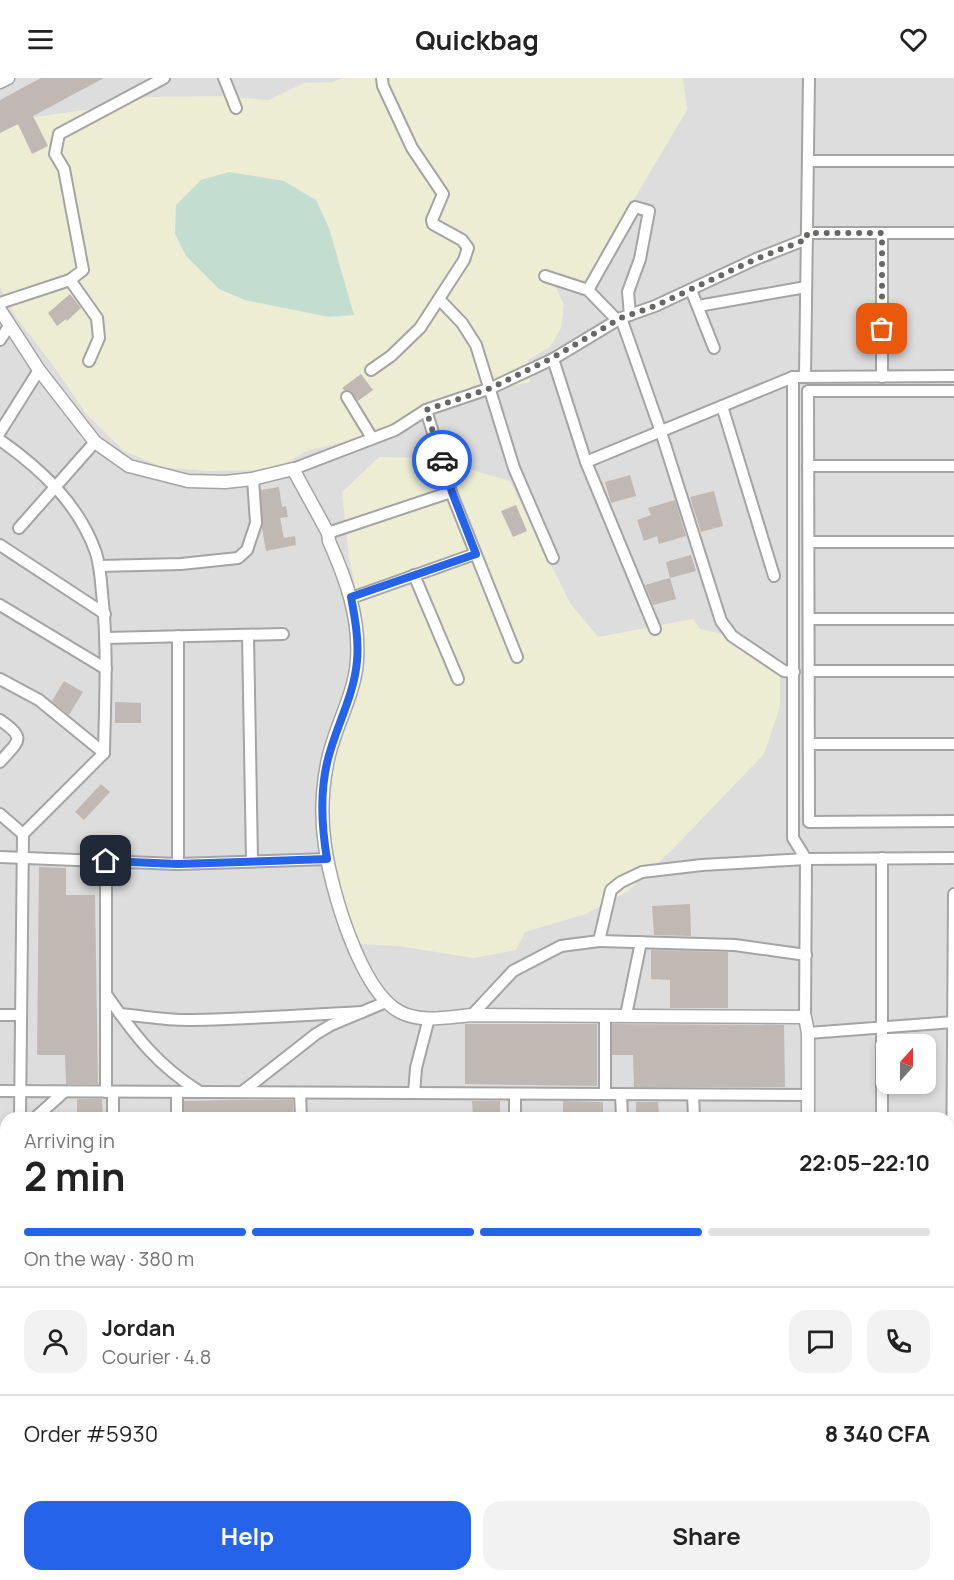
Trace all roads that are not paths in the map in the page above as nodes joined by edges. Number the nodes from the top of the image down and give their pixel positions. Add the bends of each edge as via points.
1 (8, 78) edge
2 (164, 78) edge
3 (224, 78) edge
4 (382, 78) edge
5 (809, 78) edge
6 (0, 82) edge
7 (236, 108) dead end
8 (808, 161) junction
9 (954, 161) edge
10 (882, 233) junction
11 (954, 233) edge
12 (807, 236) junction
13 (545, 276) dead end
14 (70, 280) junction
15 (806, 287) junction
16 (588, 290) junction
17 (691, 290) junction
18 (439, 299) junction
19 (0, 303) edge
20 (698, 306) junction
21 (0, 310) edge
22 (622, 317) junction
23 (9, 326) junction
24 (0, 340) edge
25 (714, 348) dead end
26 (552, 358) junction
27 (89, 361) dead end
28 (39, 370) junction
29 (371, 370) dead end
30 (882, 376) junction
31 (954, 376) edge
32 (793, 377) junction
33 (805, 377) junction
34 (491, 388) junction
35 (954, 391) edge
36 (346, 397) dead end
37 (722, 406) junction
38 (426, 410) junction
39 (0, 432) edge
40 (661, 432) junction
41 (372, 438) junction
42 (0, 440) edge
43 (95, 442) junction
44 (586, 462) junction
45 (808, 466) junction
46 (954, 466) edge
47 (293, 469) junction
48 (253, 479) junction
49 (56, 486) junction
50 (452, 492) junction
51 (19, 528) dead end
52 (328, 533) junction
53 (808, 542) junction
54 (954, 542) edge
55 (0, 545) edge
56 (476, 554) junction
57 (553, 558) dead end
58 (99, 566) junction
59 (414, 576) junction
60 (774, 576) dead end
61 (351, 597) junction
62 (0, 605) edge
63 (105, 614) junction
64 (809, 618) junction
65 (954, 619) edge
66 (655, 629) dead end
67 (283, 634) dead end
68 (248, 635) junction
69 (177, 636) junction
70 (105, 638) junction
71 (517, 657) dead end
72 (106, 669) junction
73 (809, 671) junction
74 (954, 671) edge
75 (794, 672) junction
76 (458, 678) dead end
77 (0, 679) edge
78 (0, 720) edge
79 (809, 744) junction
80 (954, 744) edge
81 (104, 753) junction
82 (0, 762) edge
83 (0, 814) edge
84 (954, 821) edge
85 (23, 834) junction
86 (0, 857) edge
87 (23, 857) junction
88 (882, 858) junction
89 (954, 858) edge
90 (327, 859) junction
91 (806, 859) junction
92 (106, 861) junction
93 (252, 861) junction
94 (178, 864) junction
95 (954, 894) edge
96 (954, 940) edge
97 (599, 941) junction
98 (640, 942) junction
99 (806, 955) junction
100 (105, 994) junction
101 (386, 1002) junction
102 (362, 1012) junction
103 (0, 1014) edge
104 (120, 1014) junction
105 (21, 1015) junction
106 (471, 1015) junction
107 (626, 1015) junction
108 (605, 1016) junction
109 (805, 1017) junction
110 (429, 1018) junction
111 (953, 1022) edge
112 (883, 1029) junction
113 (807, 1034) junction
114 (0, 1091) edge
115 (20, 1091) junction
116 (64, 1092) junction
117 (110, 1092) junction
118 (177, 1092) junction
119 (201, 1092) junction
120 (242, 1092) junction
121 (300, 1093) junction
122 (414, 1093) junction
123 (515, 1094) junction
124 (605, 1094) junction
125 (621, 1094) junction
126 (693, 1095) junction
127 (807, 1095) junction
128 (20, 1112) edge
129 (42, 1112) edge
130 (112, 1112) edge
131 (177, 1112) edge
132 (301, 1112) edge
133 (514, 1112) edge
134 (622, 1112) edge
135 (693, 1112) edge
136 (808, 1112) edge
137 (882, 1112) edge
138 (952, 1112) edge

1 - 6 street
2 - 14 street via 59,134 55,154 64,169 83,270
3 - 7 street
4 - 18 street via 412,148 443,194 433,224 462,240 468,248
5 - 8 street
8 - 9 street
8 - 12 street
10 - 11 street
10 - 12 street
10 - 30 street
12 - 15 street
12 - 17 street
13 - 16 street
14 - 19 street
14 - 27 street via 97,318 99,338
15 - 20 street
15 - 33 street
16 - 22 street
16 - 22 street via 635,207 649,211 640,259
17 - 20 street
17 - 22 street
18 - 29 street via 420,328
18 - 34 street via 476,345
20 - 25 street
21 - 23 street
22 - 26 street
22 - 40 street
23 - 24 street
23 - 28 street
26 - 34 street
26 - 44 street
28 - 39 street
28 - 43 street
30 - 31 street
30 - 33 street
32 - 33 street
32 - 37 street
32 - 75 street
34 - 38 street
34 - 57 street via 514,468
35 - 45 street via 808,391
36 - 41 street
37 - 40 street
37 - 60 street
38 - 41 street via 395,430
38 - 50 street
40 - 44 street
40 - 75 street via 721,621 732,636 784,671
41 - 47 street
42 - 49 street
43 - 48 street via 129,466 163,476 208,482
43 - 49 street
44 - 66 street
45 - 46 street
45 - 53 street
47 - 48 street
47 - 52 street
48 - 58 street via 256,523 247,550 238,558
49 - 51 street
49 - 58 street via 73,508
50 - 52 street
50 - 56 street
52 - 61 street
53 - 54 street
53 - 64 street
55 - 63 street
56 - 59 street
56 - 71 street
58 - 63 street
59 - 61 street
59 - 76 street
61 - 90 street via 357,660 355,679 327,763
62 - 72 street
63 - 70 street
64 - 65 street
64 - 73 street
67 - 68 street
68 - 69 street
68 - 93 street
69 - 70 street
69 - 94 street
70 - 72 street
72 - 81 street
73 - 74 street
73 - 79 street
75 - 91 street via 794,838
77 - 81 street via 39,700
78 - 82 street via 18,736 17,743
79 - 80 street
79 - 84 street via 809,822
81 - 85 street
83 - 85 street
85 - 87 street
86 - 87 street
87 - 92 street
87 - 105 street
88 - 89 street
88 - 91 street
88 - 112 street
90 - 93 street
90 - 101 street via 355,950
91 - 97 street via 642,873 611,890
91 - 99 street
92 - 94 street
92 - 100 street
93 - 94 street
95 - 96 street
96 - 111 street
97 - 98 street
97 - 106 street via 561,946 513,971
98 - 99 street via 735,945
98 - 107 street
99 - 109 street
100 - 104 street
100 - 117 street
101 - 102 street
101 - 110 street via 400,1012
102 - 104 street via 191,1020
102 - 120 street via 316,1034
103 - 105 street
104 - 119 street via 163,1066
105 - 115 street
106 - 108 street
106 - 110 street
107 - 108 street
107 - 109 street
108 - 124 street
109 - 113 street
110 - 122 street
111 - 112 street
111 - 138 street
112 - 113 street
112 - 137 street
113 - 127 street
114 - 115 street
115 - 116 street
115 - 128 street
116 - 117 street
116 - 129 street
117 - 118 street
117 - 130 street
118 - 119 street
118 - 131 street
119 - 120 street
120 - 121 street
121 - 122 street
121 - 132 street
122 - 123 street
123 - 124 street
123 - 133 street
124 - 125 street
125 - 126 street
125 - 134 street
126 - 127 street
126 - 135 street
127 - 136 street

